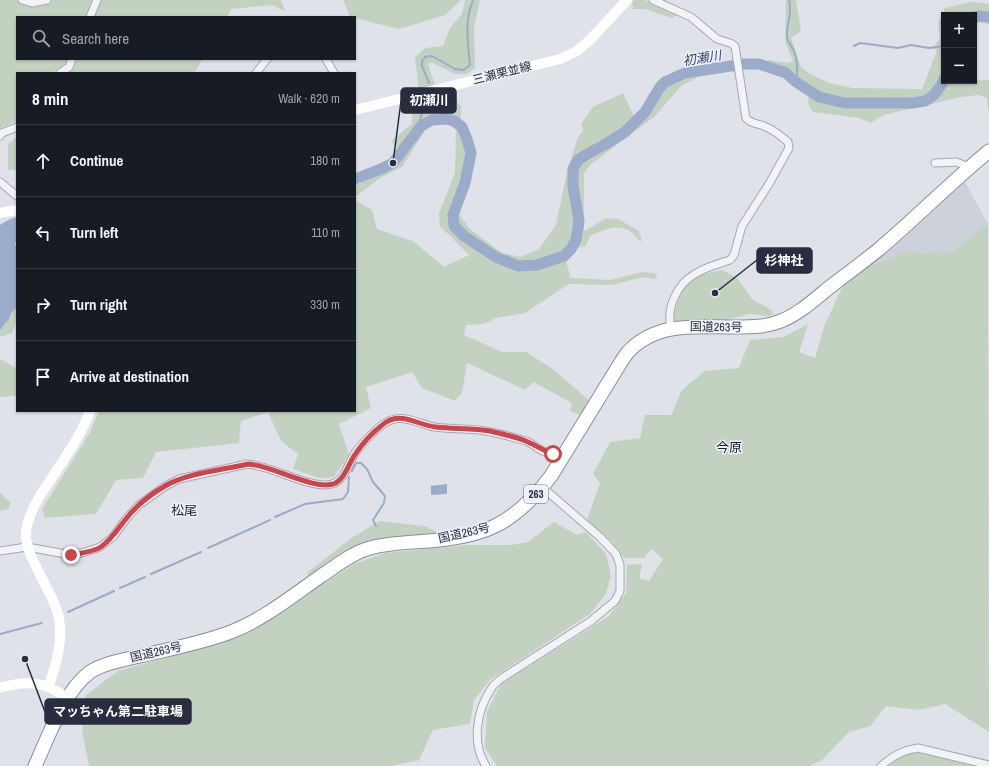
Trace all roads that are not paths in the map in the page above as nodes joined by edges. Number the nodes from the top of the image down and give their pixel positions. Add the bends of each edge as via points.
1 (22, 0) edge
2 (47, 0) edge
3 (97, 0) edge
4 (627, 0) edge
5 (653, 0) edge
6 (90, 16) edge
7 (72, 60) edge
8 (266, 60) edge
9 (327, 60) edge
10 (62, 72) edge
11 (257, 72) edge
12 (333, 72) edge
13 (356, 109) edge
14 (16, 127) edge
15 (0, 136) edge
16 (989, 151) edge
17 (935, 163) dead end
18 (969, 167) junction
19 (0, 182) edge
20 (16, 195) edge
21 (16, 210) edge
22 (0, 213) edge
23 (671, 328) junction
24 (90, 412) edge
25 (562, 458) junction
26 (542, 487) junction
27 (28, 547) junction
28 (0, 551) edge
29 (49, 686) junction
30 (0, 688) edge
31 (67, 698) junction
32 (989, 765) edge
33 (35, 766) edge
34 (486, 766) edge
35 (881, 766) edge

1 - 2 street via 32,3
3 - 6 street
4 - 13 main road, 三瀬栗並線 via 590,40 577,51 560,59
5 - 23 street via 690,17 717,39 735,46 746,118 777,133 788,142 789,148 742,226 734,255 730,260 695,274 681,285 673,302 669,321
7 - 10 street via 69,67
8 - 11 street
9 - 12 street
14 - 15 street
16 - 18 highway, 国道263号 / 263
17 - 18 street via 956,162
18 - 23 highway, 国道263号 / 263 via 879,249 807,305 781,321 761,327
19 - 20 street
21 - 22 main road
23 - 25 highway, 国道263号 / 263 via 643,339 628,352
24 - 27 main road via 80,434 34,505 26,532
25 - 26 highway, 国道263号 / 263
25 - 27 street via 527,442 490,431 433,427 412,419 399,418 382,425 356,453 338,481 332,484 309,482 257,464 248,464 179,479 164,486 139,506 113,537 100,547 71,555
26 - 31 highway, 国道263号 / 263 via 495,526 447,539 390,543 368,549 344,560 254,621 196,643 102,666 89,673
26 - 34 street via 616,554 620,565 620,591 614,601 591,621 502,678 491,688 480,713 478,727 480,751
27 - 28 street
27 - 29 main road via 59,618 58,658
29 - 30 main road via 29,682
29 - 31 main road
31 - 33 highway, 国道263号 / 263
32 - 35 street via 918,748 907,749

